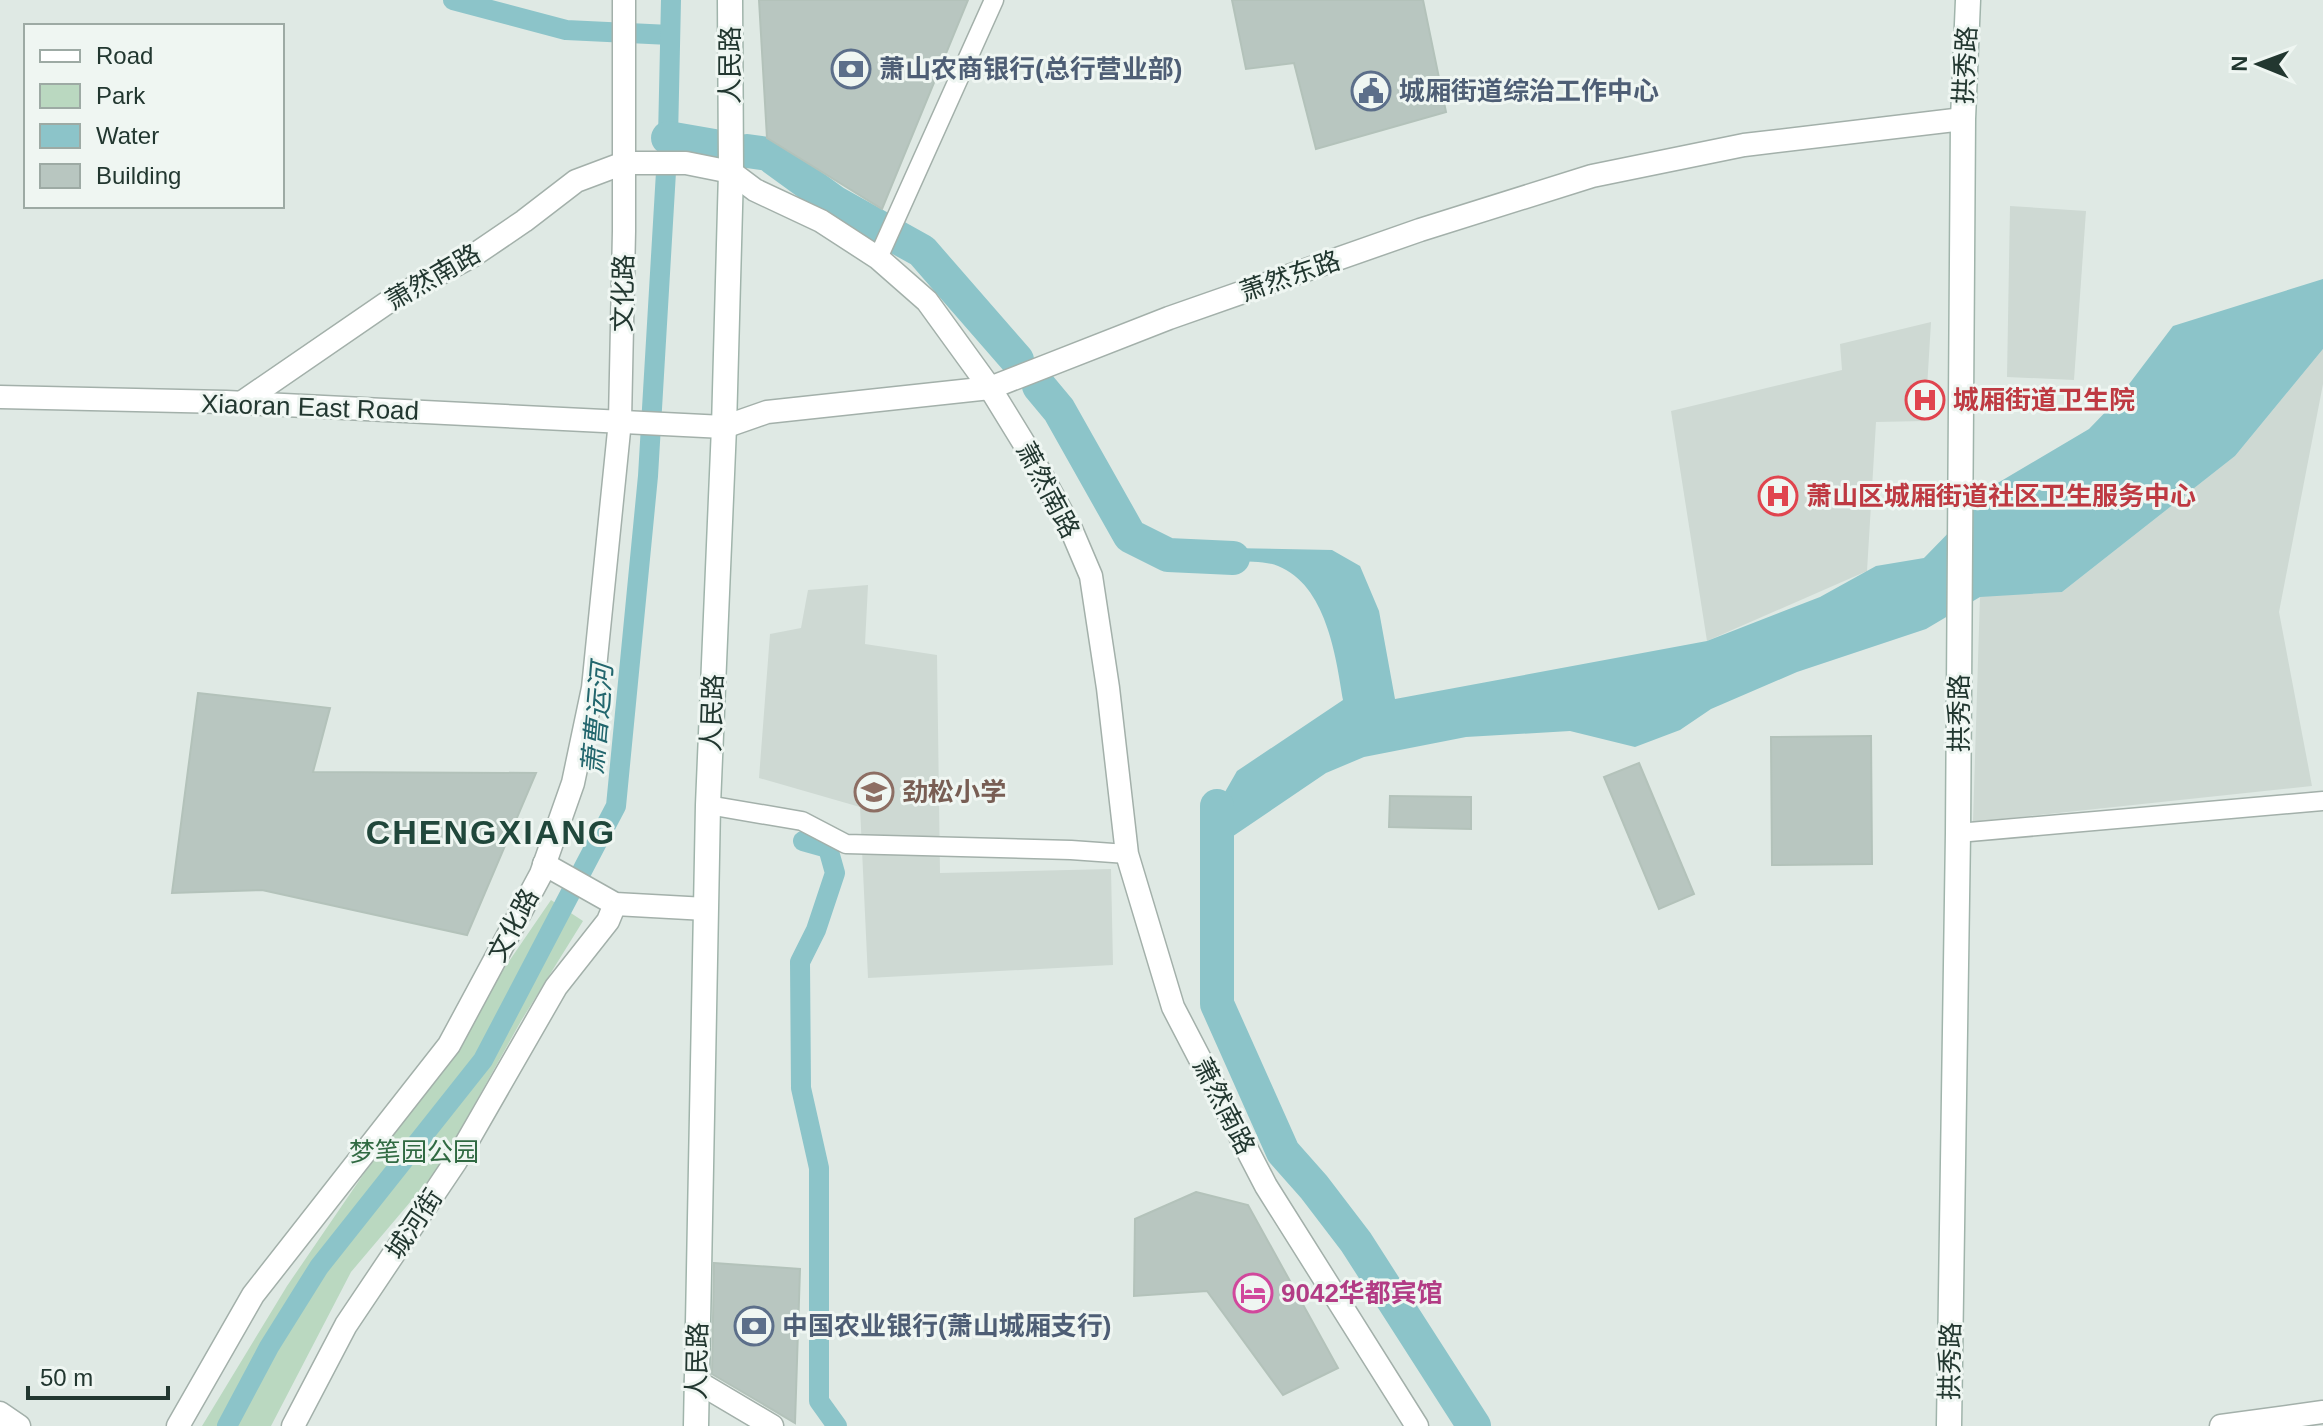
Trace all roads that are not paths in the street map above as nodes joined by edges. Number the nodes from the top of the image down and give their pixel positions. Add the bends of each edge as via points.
1 (624, 0) edge
2 (730, 0) edge
3 (994, 0) edge
4 (1968, 0) edge
5 (1963, 119) junction
6 (630, 163) junction
7 (731, 172) junction
8 (878, 258) junction
9 (990, 388) junction
10 (0, 397) edge
11 (241, 403) junction
12 (626, 421) junction
13 (724, 427) junction
14 (2323, 801) edge
15 (708, 805) junction
16 (1958, 833) junction
17 (1127, 854) junction
18 (544, 864) junction
19 (615, 904) junction
20 (706, 909) junction
21 (696, 1381) junction
22 (2323, 1412) edge
23 (0, 1413) edge
24 (19, 1426) edge
25 (178, 1426) edge
26 (293, 1426) edge
27 (696, 1426) edge
28 (772, 1426) edge
29 (1417, 1426) edge
30 (1949, 1426) edge
31 (2221, 1426) edge

1 - 6 street, 文化路
2 - 7 main road, 人民路
3 - 8 street
4 - 5 main road, 拱秀路
5 - 9 street, 萧然东路 via 1744,145 1592,176 1228,297
5 - 16 main road, 拱秀路
6 - 7 street, 萧然南路 via 686,163
6 - 11 street, 萧然南路 via 576,181 474,255 391,300
6 - 12 street, 文化路
7 - 8 street, 萧然南路
7 - 13 main road, 人民路
8 - 9 street, 萧然南路 via 927,301
9 - 13 street, 萧然东路 via 767,412
9 - 17 street, 萧然南路 via 1071,529 1091,576
10 - 11 street, Xiaoran East Road
11 - 12 street, Xiaoran East Road
12 - 13 street, 萧然东路
12 - 18 street, 文化路 via 593,688 573,783
13 - 15 main road, 人民路
14 - 16 street
15 - 17 street via 802,821 846,844
15 - 20 main road, 人民路
16 - 30 main road, 拱秀路
17 - 29 street, 萧然南路 via 1173,1007 1266,1186
18 - 19 street
18 - 25 street, 文化路 via 449,1045 253,1295
19 - 20 street
19 - 26 street, 城河街 via 608,921 556,987 456,1161 346,1325
20 - 21 main road, 人民路
21 - 27 main road, 人民路
21 - 28 street
22 - 31 street
23 - 24 street

